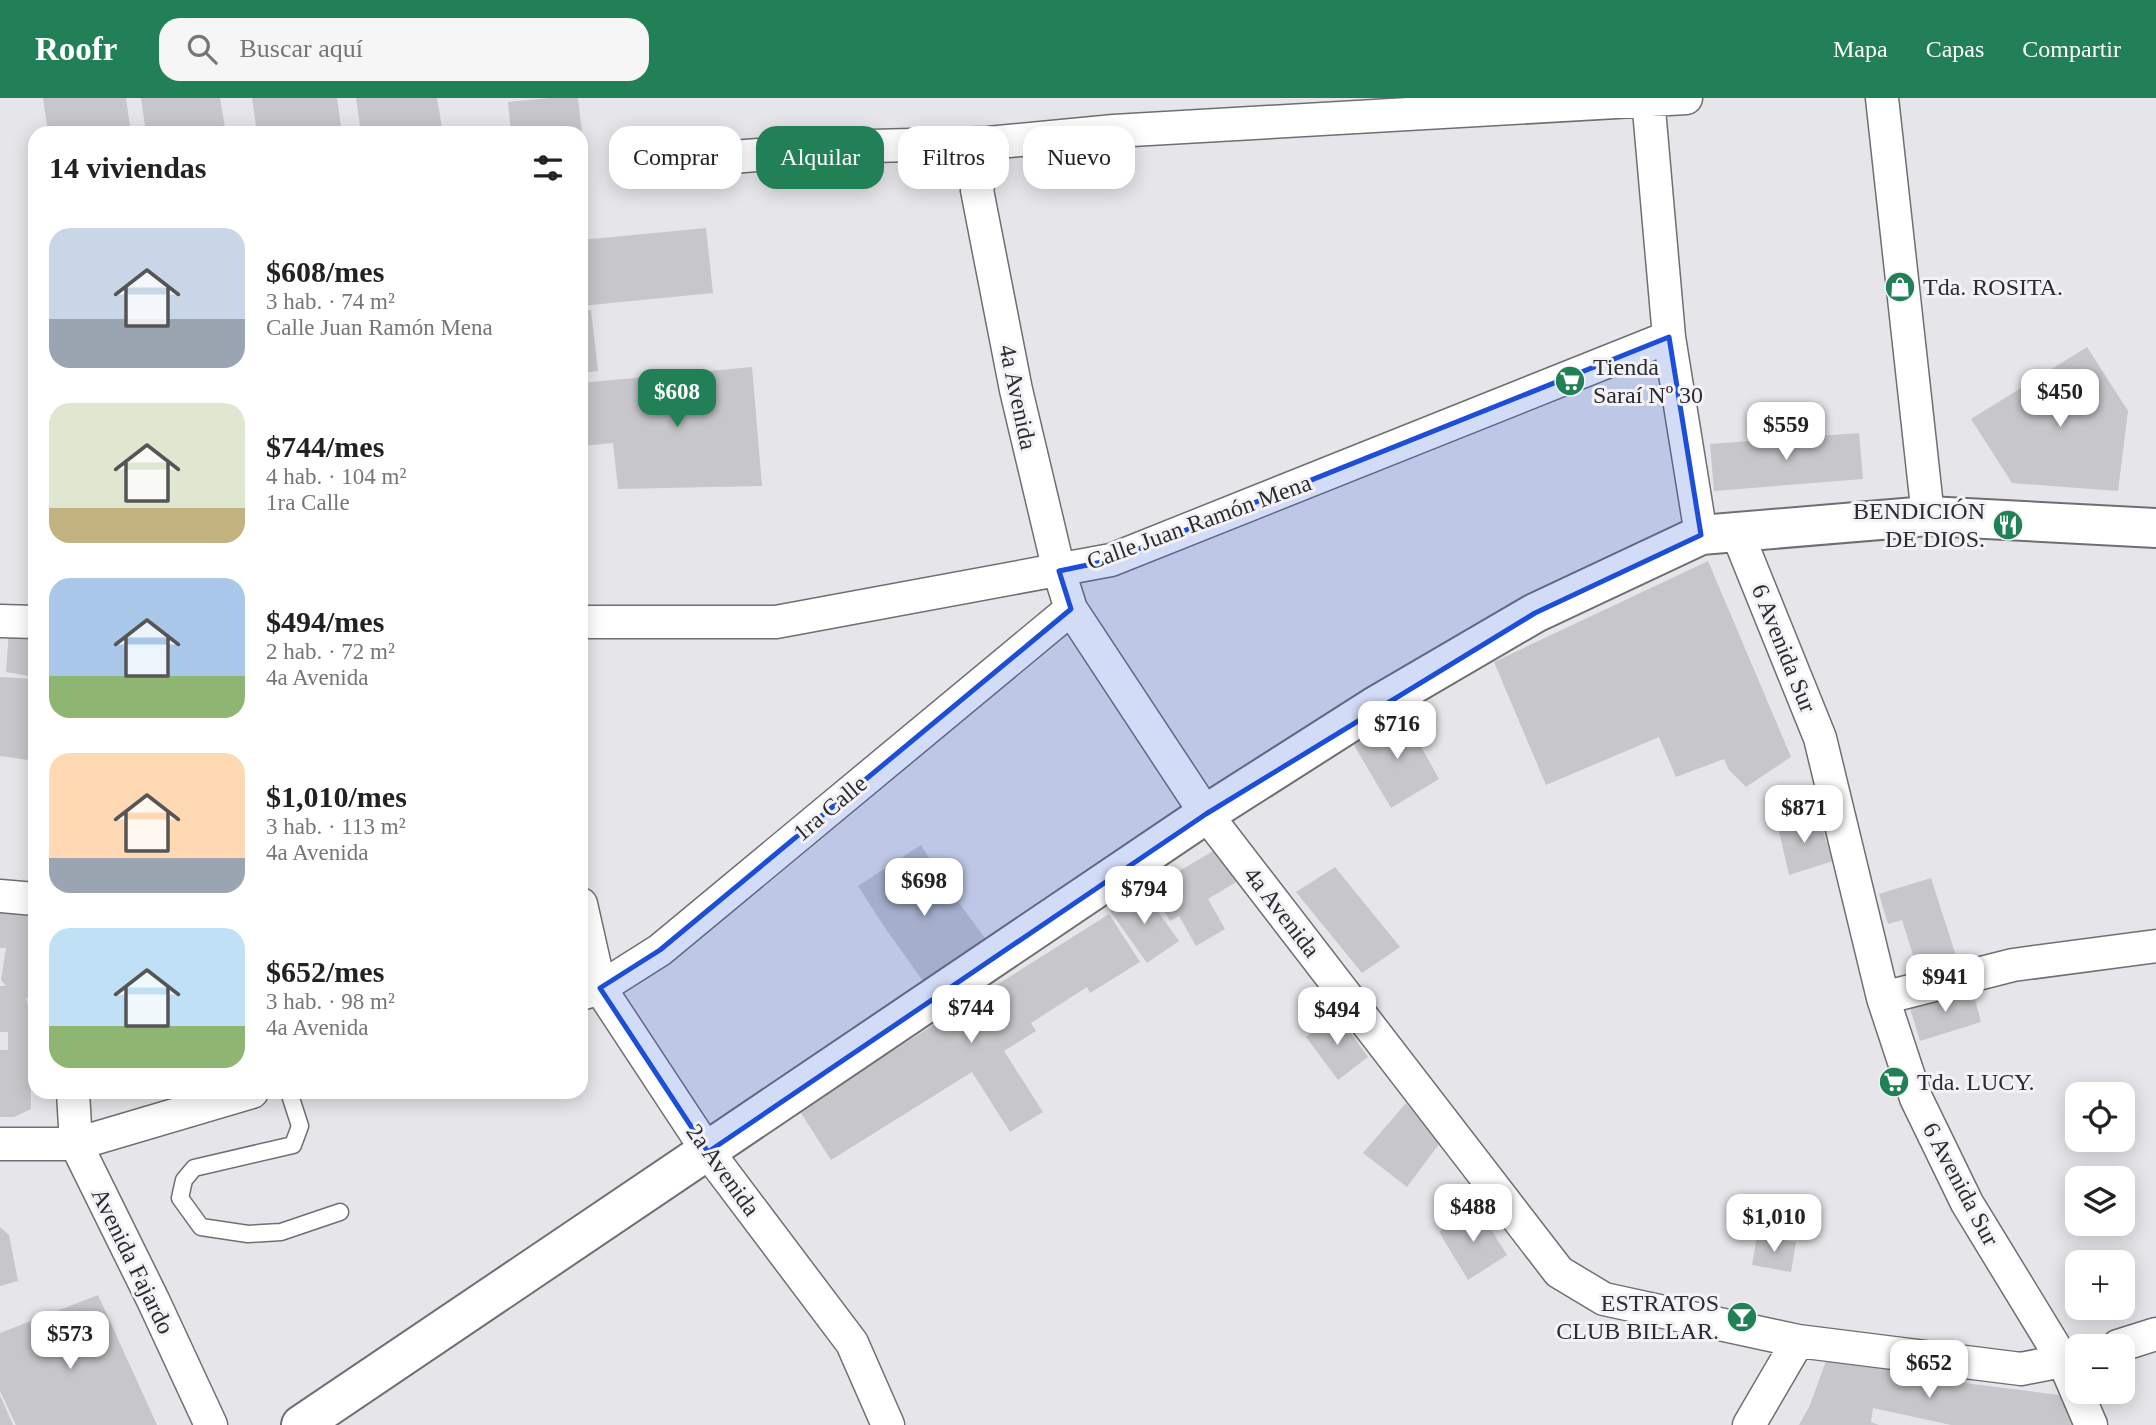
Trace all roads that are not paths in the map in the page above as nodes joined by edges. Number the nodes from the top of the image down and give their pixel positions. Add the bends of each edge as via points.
1 (1686, 98) edge
2 (1882, 98) edge
3 (1648, 99) edge
4 (1398, 107) edge
5 (1009, 141) edge
6 (898, 145) edge
7 (742, 156) edge
8 (976, 189) edge
9 (1669, 337) junction
10 (1927, 516) junction
11 (2156, 528) edge
12 (1719, 533) junction
13 (1059, 571) junction
14 (1071, 608) junction
15 (0, 621) edge
16 (28, 622) edge
17 (588, 622) edge
18 (1206, 814) junction
19 (0, 896) edge
20 (28, 898) edge
21 (2156, 946) edge
22 (588, 972) edge
23 (590, 991) edge
24 (1883, 998) junction
25 (73, 1099) edge
26 (228, 1099) edge
27 (291, 1099) edge
28 (0, 1144) edge
29 (76, 1144) junction
30 (708, 1152) junction
31 (340, 1212) dead end
32 (2156, 1335) edge
33 (1798, 1341) junction
34 (2135, 1341) edge
35 (2065, 1352) edge
36 (2065, 1361) edge
37 (2084, 1404) edge
38 (211, 1425) edge
39 (301, 1425) edge
40 (888, 1425) edge
41 (1749, 1425) edge
42 (2091, 1425) edge

1 - 3 street
2 - 10 street
3 - 4 street
3 - 9 street, 6 Avenida Sur
4 - 5 street
6 - 7 street
8 - 13 street, 4a Avenida via 1016,390
9 - 12 street, 6 Avenida Sur
9 - 13 street, Calle Juan Ramón Mena via 1111,560
10 - 11 main road
10 - 12 main road
12 - 18 main road via 1535,613
12 - 24 street, 6 Avenida Sur via 1820,738
13 - 14 street, 4a Avenida
13 - 17 street, Calle Juan Ramón Mena via 776,622
14 - 18 street, 4a Avenida
14 - 23 street, 1ra Calle via 660,950
15 - 16 street
18 - 30 main road
18 - 33 street, 4a Avenida via 1559,1272 1604,1299
19 - 20 street
21 - 24 street via 2013,965
22 - 23 street, 2a Avenida
23 - 30 street, 2a Avenida
24 - 35 street, 6 Avenida Sur via 1916,1098 1967,1203
25 - 29 street, Avenida Fajardo
26 - 29 street
27 - 31 lane via 300,1126 293,1145 194,1168 184,1180 180,1198 201,1227 248,1234 281,1232
28 - 29 street
29 - 38 street, Avenida Fajardo
30 - 39 main road
30 - 40 street, 2a Avenida via 852,1343
32 - 34 street
33 - 36 street, 4a Avenida via 2021,1369
33 - 41 street
37 - 42 street, 6 Avenida Sur

